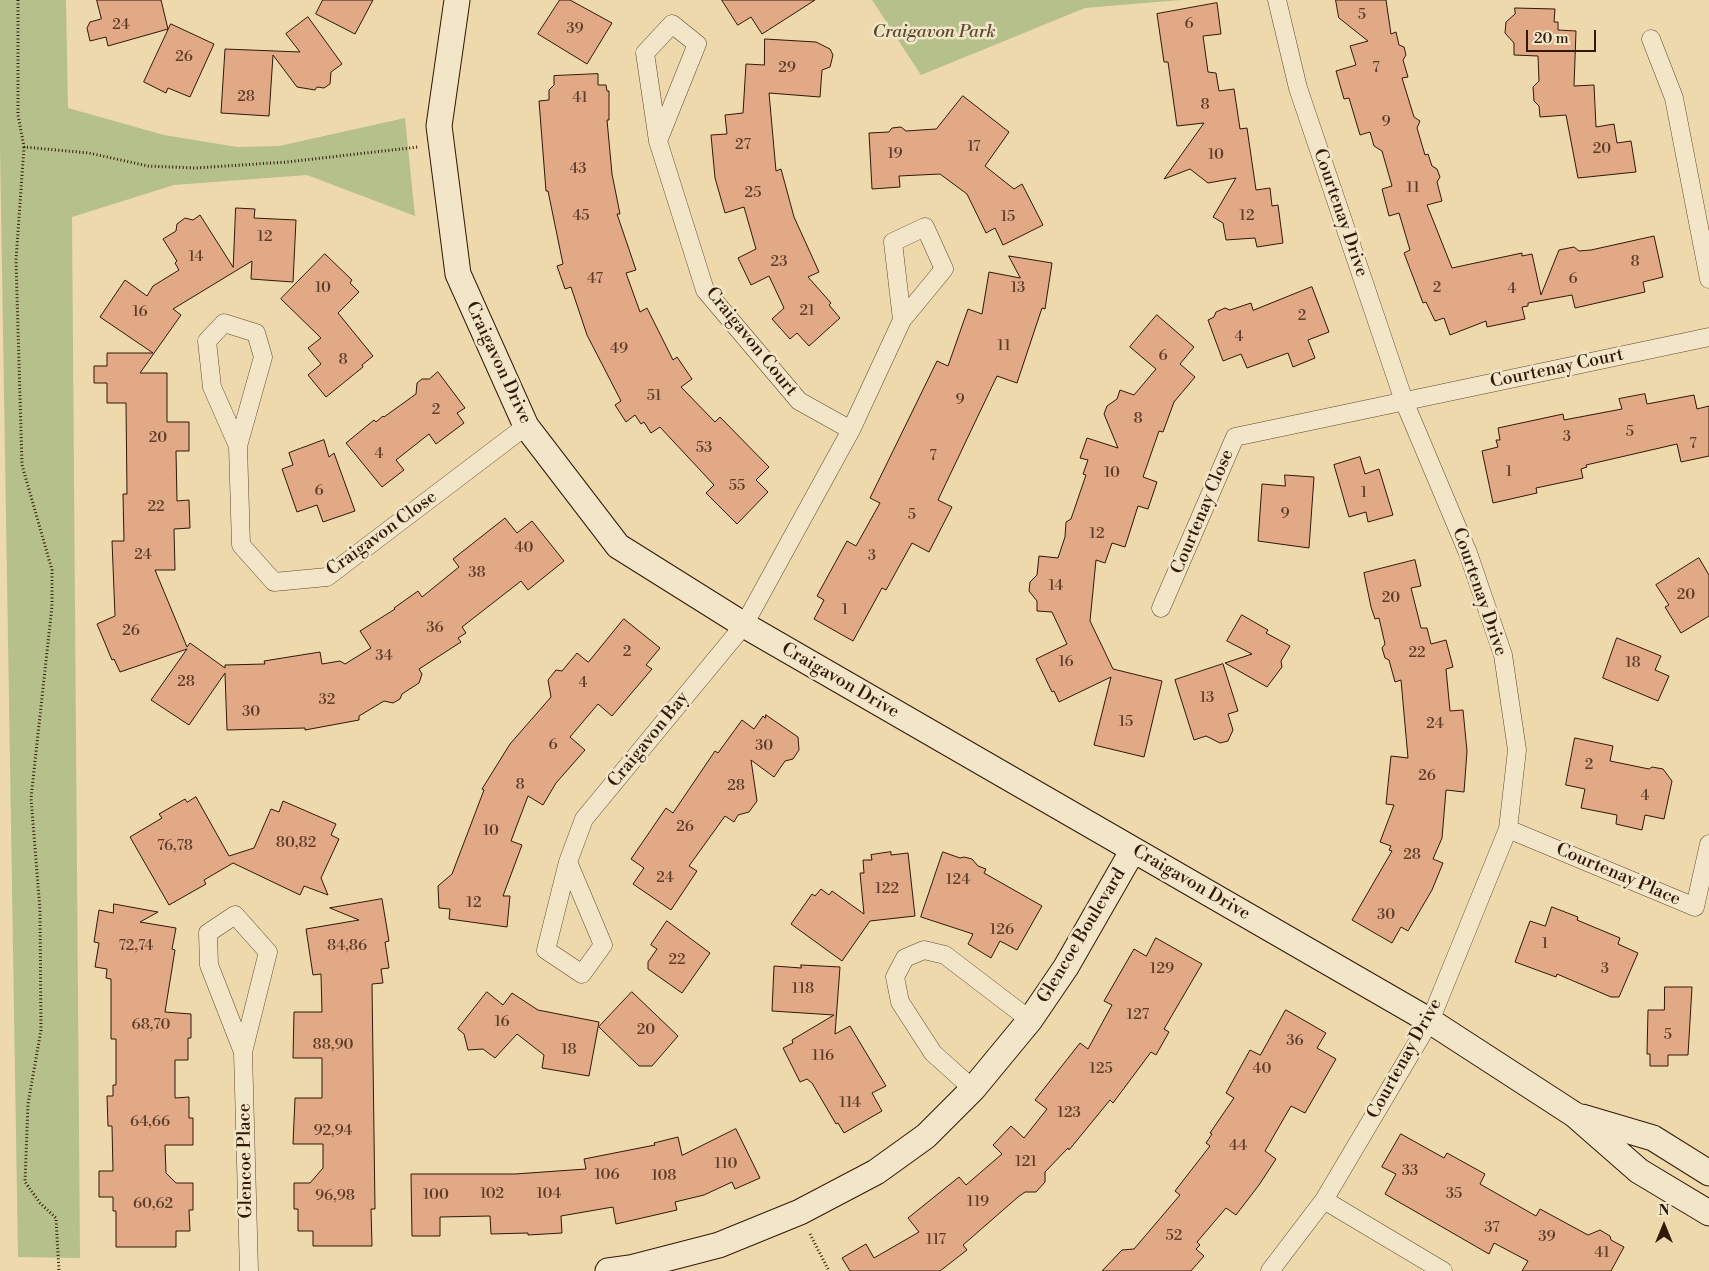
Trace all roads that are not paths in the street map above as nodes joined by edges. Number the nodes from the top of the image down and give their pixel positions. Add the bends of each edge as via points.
1 (457, 0) edge
2 (1277, 0) edge
3 (1651, 39) dead end
4 (658, 140) junction
5 (1709, 279) edge
6 (902, 320) junction
7 (1709, 337) edge
8 (1404, 401) junction
9 (526, 426) junction
10 (851, 430) junction
11 (238, 446) junction
12 (1161, 608) dead end
13 (744, 625) junction
14 (1508, 829) junction
15 (1709, 844) edge
16 (1133, 850) junction
17 (568, 862) junction
18 (1030, 1020) junction
19 (1430, 1021) junction
20 (243, 1052) junction
21 (973, 1089) junction
22 (1575, 1115) junction
23 (1709, 1173) edge
24 (1324, 1200) junction
25 (1709, 1213) edge
26 (249, 1271) edge
27 (608, 1271) edge
28 (1270, 1271) edge
29 (1443, 1271) edge

1 - 9 street, Craigavon Drive via 439,126 458,274
2 - 8 street, Courtenay Drive via 1298,88
3 - 5 street via 1674,98
4 - 4 street, Craigavon Court via 697,44 672,24 644,53
4 - 10 street, Craigavon Court via 705,290 799,401
6 - 6 street via 944,269 925,227 893,242
6 - 10 street
7 - 8 street, Courtenay Court
8 - 12 street, Courtenay Close via 1235,437
8 - 14 street, Courtenay Drive via 1468,553 1503,654 1517,750
9 - 11 street, Craigavon Close via 327,577 274,582 241,544
9 - 13 street, Craigavon Drive via 618,546
10 - 13 street
11 - 11 street, Craigavon Close via 263,357 256,333 224,323 207,341 212,387
13 - 16 street, Craigavon Drive
13 - 17 street, Craigavon Bay via 584,819
14 - 15 street, Courtenay Place via 1695,908
14 - 19 street, Courtenay Drive
16 - 18 street, Glencoe Boulevard via 1066,967
16 - 19 street, Craigavon Drive
17 - 17 street, Craigavon Bay via 546,950 582,974 602,945
18 - 21 street, Glencoe Boulevard
18 - 21 street, Glencoe Boulevard via 945,955 924,950 905,958 895,977 900,1002 934,1054
19 - 22 street, Craigavon Drive
19 - 24 street, Courtenay Drive
20 - 20 street, Glencoe Place via 268,952 236,914 208,933 209,965
20 - 26 street, Glencoe Place
21 - 27 street, Glencoe Boulevard via 926,1136 876,1172 800,1212 719,1245
22 - 23 street, Craigavon Drive via 1653,1138
22 - 25 street, Craigavon Drive via 1638,1171
24 - 28 street, Courtenay Drive
24 - 29 street

